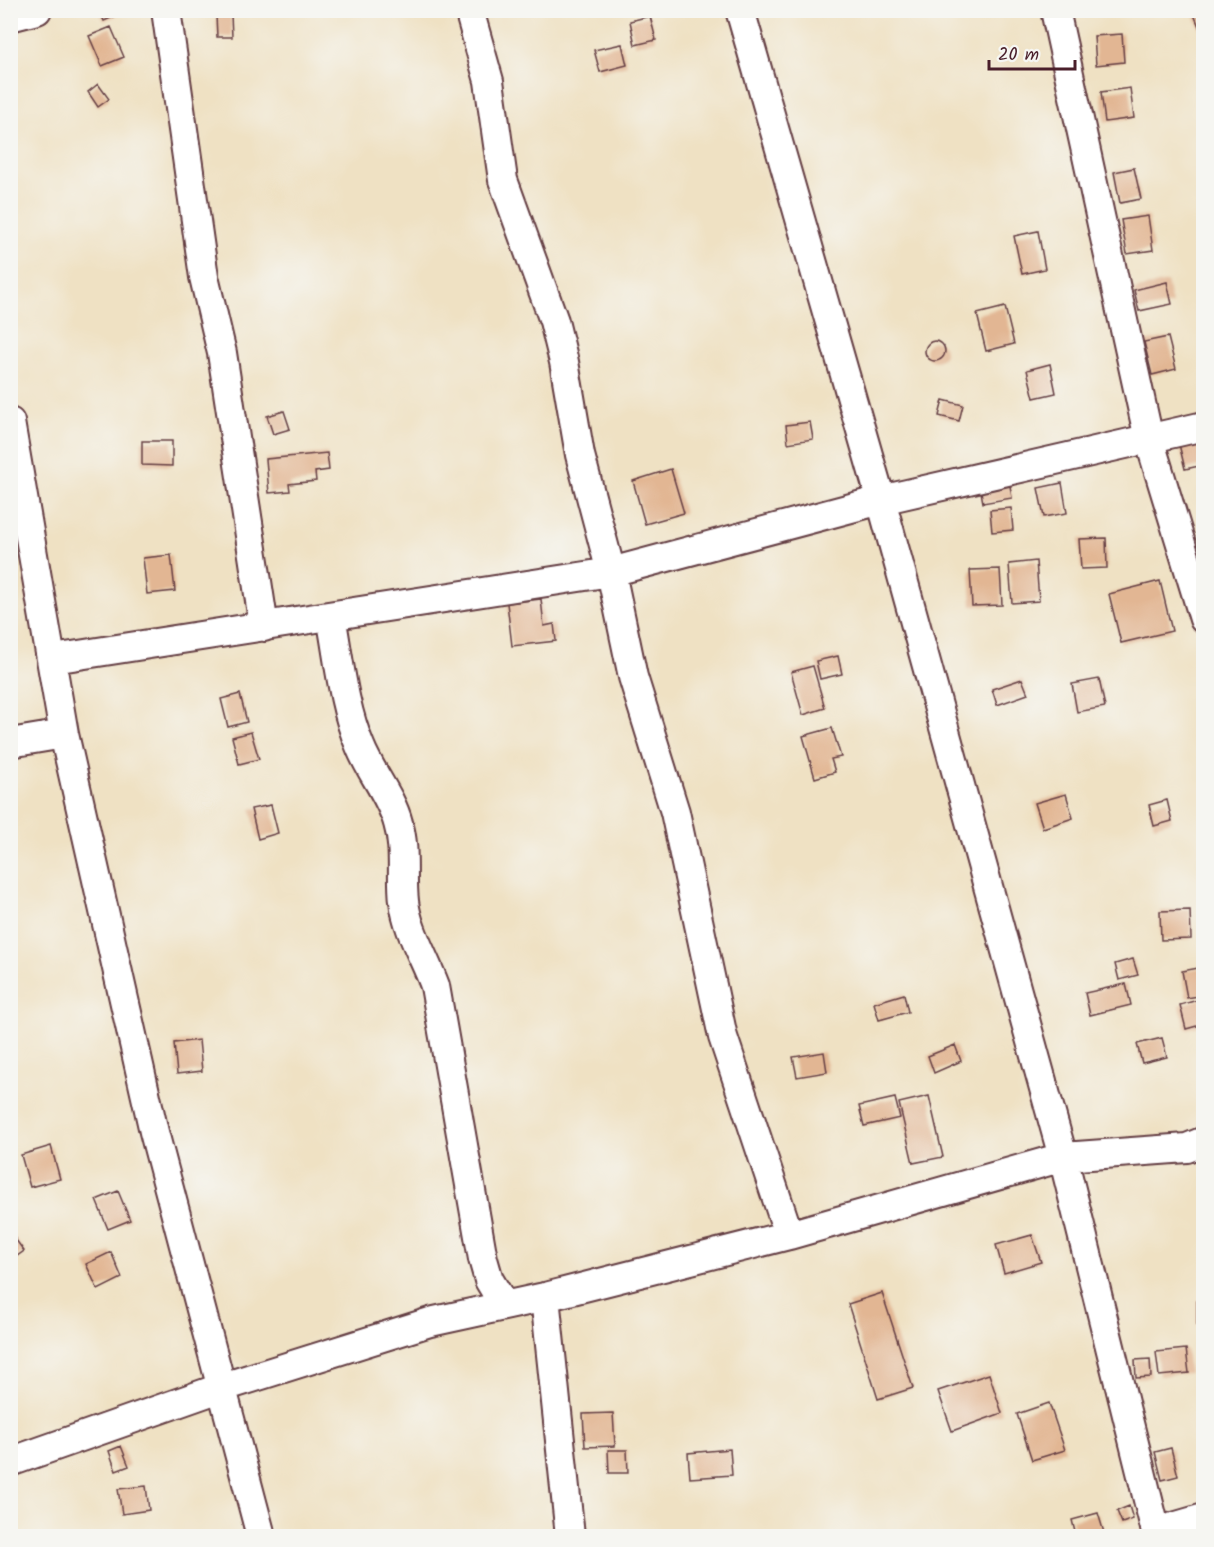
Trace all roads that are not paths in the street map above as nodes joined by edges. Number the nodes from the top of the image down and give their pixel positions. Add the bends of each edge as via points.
1 (37, 10) edge
2 (166, 10) edge
3 (469, 10) edge
4 (740, 10) edge
5 (1055, 10) edge
6 (10, 17) edge
7 (10, 422) edge
8 (1203, 426) edge
9 (1149, 439) junction
10 (882, 500) junction
11 (611, 572) junction
12 (331, 616) junction
13 (1203, 620) edge
14 (264, 627) junction
15 (53, 659) junction
16 (64, 734) junction
17 (10, 743) edge
18 (1203, 1141) edge
19 (1063, 1157) junction
20 (789, 1235) junction
21 (545, 1297) junction
22 (504, 1305) junction
23 (220, 1388) junction
24 (10, 1462) edge
25 (1203, 1518) edge
26 (1157, 1534) edge
27 (261, 1536) edge
28 (570, 1536) edge

1 - 6 street
2 - 14 street via 204,277 222,353
3 - 11 street via 489,81 503,180 554,321 580,455
4 - 10 street
5 - 9 street
7 - 15 street
8 - 9 street
9 - 10 street
9 - 13 street
10 - 11 street
10 - 19 street
11 - 12 street
11 - 20 street via 633,677 675,812 723,1037
12 - 14 street
12 - 22 street via 350,720 398,820 408,921 435,986 483,1259 489,1280
14 - 15 street
15 - 16 street
16 - 17 street
16 - 23 street via 154,1132
18 - 19 street via 1187,1148
19 - 20 street
19 - 26 street
20 - 21 street
21 - 22 street
21 - 28 street
22 - 23 street via 430,1322
23 - 24 street
23 - 27 street
25 - 26 street

